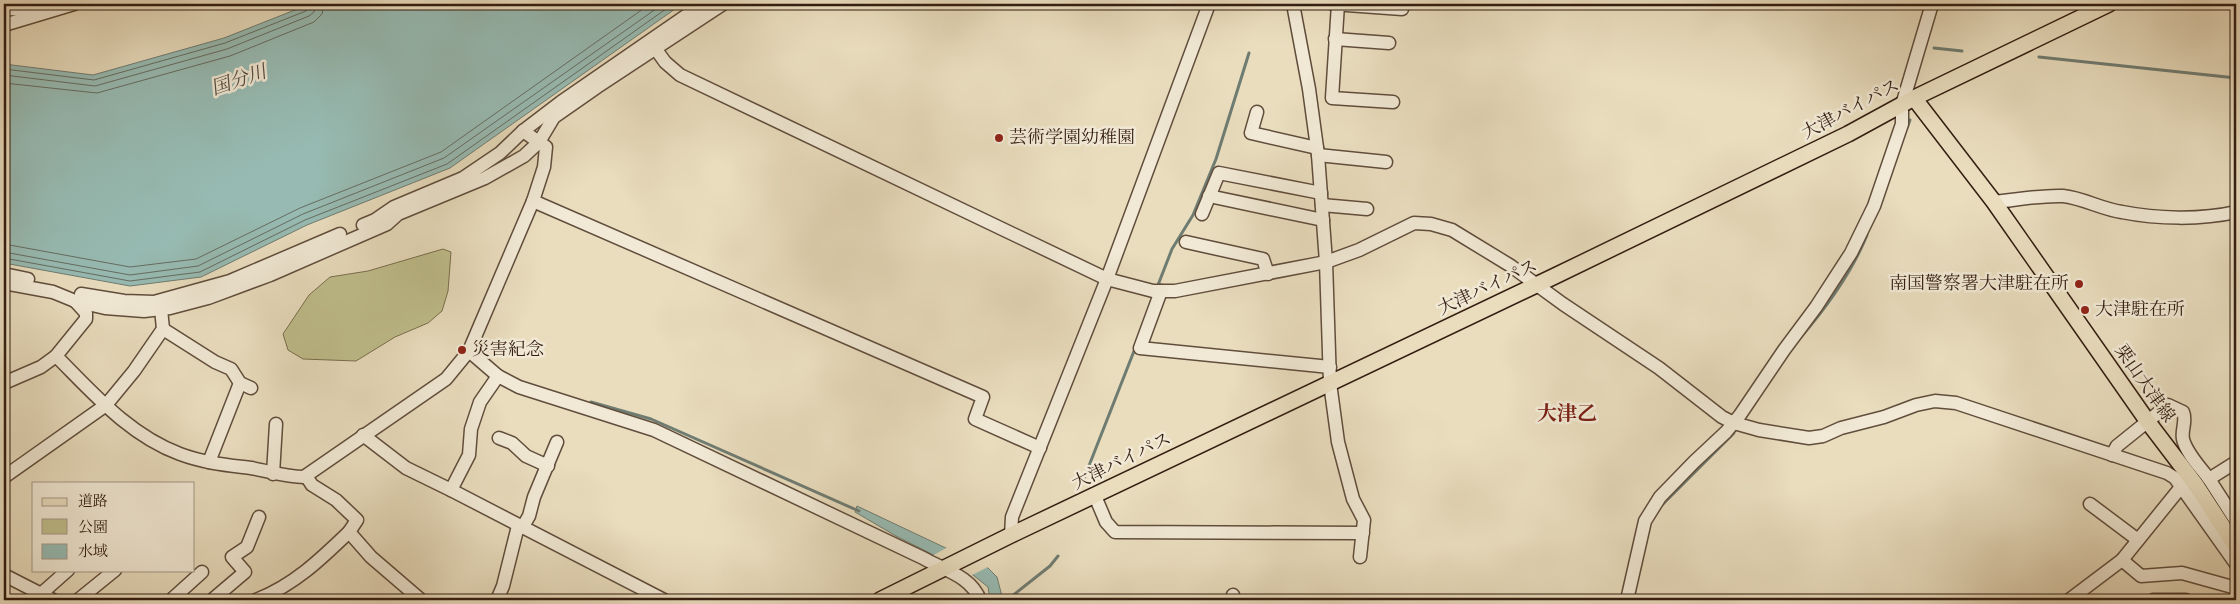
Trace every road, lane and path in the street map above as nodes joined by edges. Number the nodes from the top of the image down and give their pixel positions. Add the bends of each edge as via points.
1 (74, 4) edge
2 (704, 4) edge
3 (723, 4) edge
4 (1209, 4) edge
5 (1293, 4) edge
6 (1333, 4) edge
7 (1338, 4) edge
8 (1402, 4) edge
9 (1932, 4) edge
10 (2109, 4) edge
11 (4, 9) edge
12 (57, 10) junction
13 (4, 25) edge
14 (1336, 39) junction
15 (1389, 43) dead end
16 (654, 48) junction
17 (1393, 102) dead end
18 (1908, 102) junction
19 (1257, 112) dead end
20 (523, 131) junction
21 (539, 142) junction
22 (1318, 152) junction
23 (1386, 162) dead end
24 (1209, 196) junction
25 (1321, 199) junction
26 (533, 201) junction
27 (1994, 202) junction
28 (1367, 209) dead end
29 (2236, 212) edge
30 (1202, 214) dead end
31 (1323, 220) junction
32 (1186, 242) dead end
33 (1326, 262) junction
34 (4, 274) edge
35 (1268, 274) junction
36 (1106, 279) junction
37 (4, 283) edge
38 (1537, 285) junction
39 (1161, 291) junction
40 (76, 301) junction
41 (161, 309) junction
42 (163, 329) junction
43 (469, 351) junction
44 (56, 356) junction
45 (1330, 368) junction
46 (498, 376) junction
47 (4, 383) edge
48 (1330, 383) junction
49 (106, 405) junction
50 (2148, 422) junction
51 (1734, 423) junction
52 (276, 424) dead end
53 (363, 435) junction
54 (499, 438) dead end
55 (557, 442) dead end
56 (1040, 448) junction
57 (2112, 455) junction
58 (209, 462) junction
59 (2236, 462) edge
60 (548, 466) junction
61 (273, 474) junction
62 (306, 476) junction
63 (4, 477) edge
64 (2209, 479) junction
65 (2182, 487) junction
66 (451, 490) junction
67 (1095, 496) junction
68 (2090, 504) dead end
69 (259, 517) dead end
70 (2235, 517) edge
71 (520, 527) junction
72 (349, 532) junction
73 (1363, 533) junction
74 (1011, 535) junction
75 (2138, 540) junction
76 (2236, 547) edge
77 (1360, 557) dead end
78 (2122, 560) junction
79 (2236, 564) edge
80 (946, 568) junction
81 (66, 572) edge
82 (113, 572) edge
83 (202, 572) dead end
84 (4, 576) edge
85 (2236, 588) edge
86 (42, 593) junction
87 (53, 600) edge
88 (78, 600) edge
89 (171, 600) edge
90 (212, 600) edge
91 (256, 600) edge
92 (421, 600) edge
93 (497, 600) edge
94 (664, 600) edge
95 (880, 600) edge
96 (980, 600) edge
97 (1627, 600) edge
98 (2069, 600) edge
99 (2153, 600) edge
100 (2186, 600) edge

1 - 12 street
2 - 20 street via 607,68
3 - 16 street
4 - 36 street
5 - 22 street
6 - 7 street
7 - 8 street via 1402,9
7 - 14 street
9 - 18 street
10 - 18 main road, 大津バイパス
11 - 12 street
12 - 13 street
14 - 15 street
14 - 17 street via 1332,98
16 - 21 street via 554,117
16 - 36 street via 680,76
18 - 27 main road, 栗山大津線
18 - 38 main road, 大津バイパス
18 - 51 street via 1874,206 1851,253
19 - 22 street via 1251,133
20 - 21 street
20 - 34 street via 500,153 463,178 394,206 375,220 230,281 154,302 94,297 52,283
21 - 26 street via 546,147 544,167
21 - 41 street via 524,156 485,178 398,214 387,224 208,298
22 - 23 street
22 - 25 street
24 - 25 street via 1219,174
24 - 30 street
24 - 31 street
25 - 28 street
25 - 31 street
26 - 43 street
26 - 56 street via 983,397 975,419
27 - 29 street via 2061,196 2078,198 2120,212 2145,215 2192,217
27 - 50 main road, 栗山大津線
31 - 33 street
32 - 35 street via 1263,259
33 - 35 street
33 - 38 street via 1414,223 1431,224 1452,230
33 - 45 street
35 - 39 street
36 - 39 street
36 - 56 street
37 - 40 street via 53,292
38 - 48 main road, 大津バイパス
38 - 51 street
39 - 45 street via 1140,348
40 - 41 street via 104,308
40 - 44 street via 86,313 86,318
41 - 42 street
42 - 49 street
42 - 58 street via 231,368 246,386
43 - 46 street
43 - 53 street via 446,379
44 - 47 street via 41,367
44 - 49 street
45 - 48 street
46 - 66 street via 480,402 471,429 469,455
46 - 80 street via 519,387 654,430
48 - 67 main road, 大津バイパス
48 - 73 street via 1338,442 1353,498 1364,520
49 - 58 street via 119,419 148,439 180,454
49 - 63 street
50 - 57 street via 2117,446
50 - 64 street via 2168,405 2183,412 2184,442
50 - 76 main road, 栗山大津線 via 2196,485
51 - 57 street via 1809,438 1916,405 1956,403
51 - 97 street via 1660,498 1645,521
52 - 61 street
53 - 62 street
53 - 66 street via 406,468
54 - 60 street
55 - 60 street
56 - 74 street via 1012,517
57 - 65 street via 2167,473
58 - 61 street
59 - 64 street
60 - 71 street via 529,516
61 - 62 street
62 - 72 street via 312,485 336,500 356,520
64 - 70 street
65 - 75 street
65 - 79 street
66 - 71 street
67 - 73 street via 1106,522 1115,532
67 - 74 main road, 大津バイパス
68 - 75 street
69 - 90 street via 247,547 232,557 245,572
71 - 93 street
71 - 94 street
72 - 91 street via 295,581
72 - 92 street via 371,557
73 - 77 street
74 - 80 main road, 大津バイパス
75 - 78 street
78 - 85 street via 2141,576 2182,573
78 - 98 street
80 - 95 main road, 大津バイパス
80 - 96 street via 963,577
81 - 86 street
82 - 88 street
83 - 89 street
84 - 86 street
86 - 87 street
99 - 100 street

